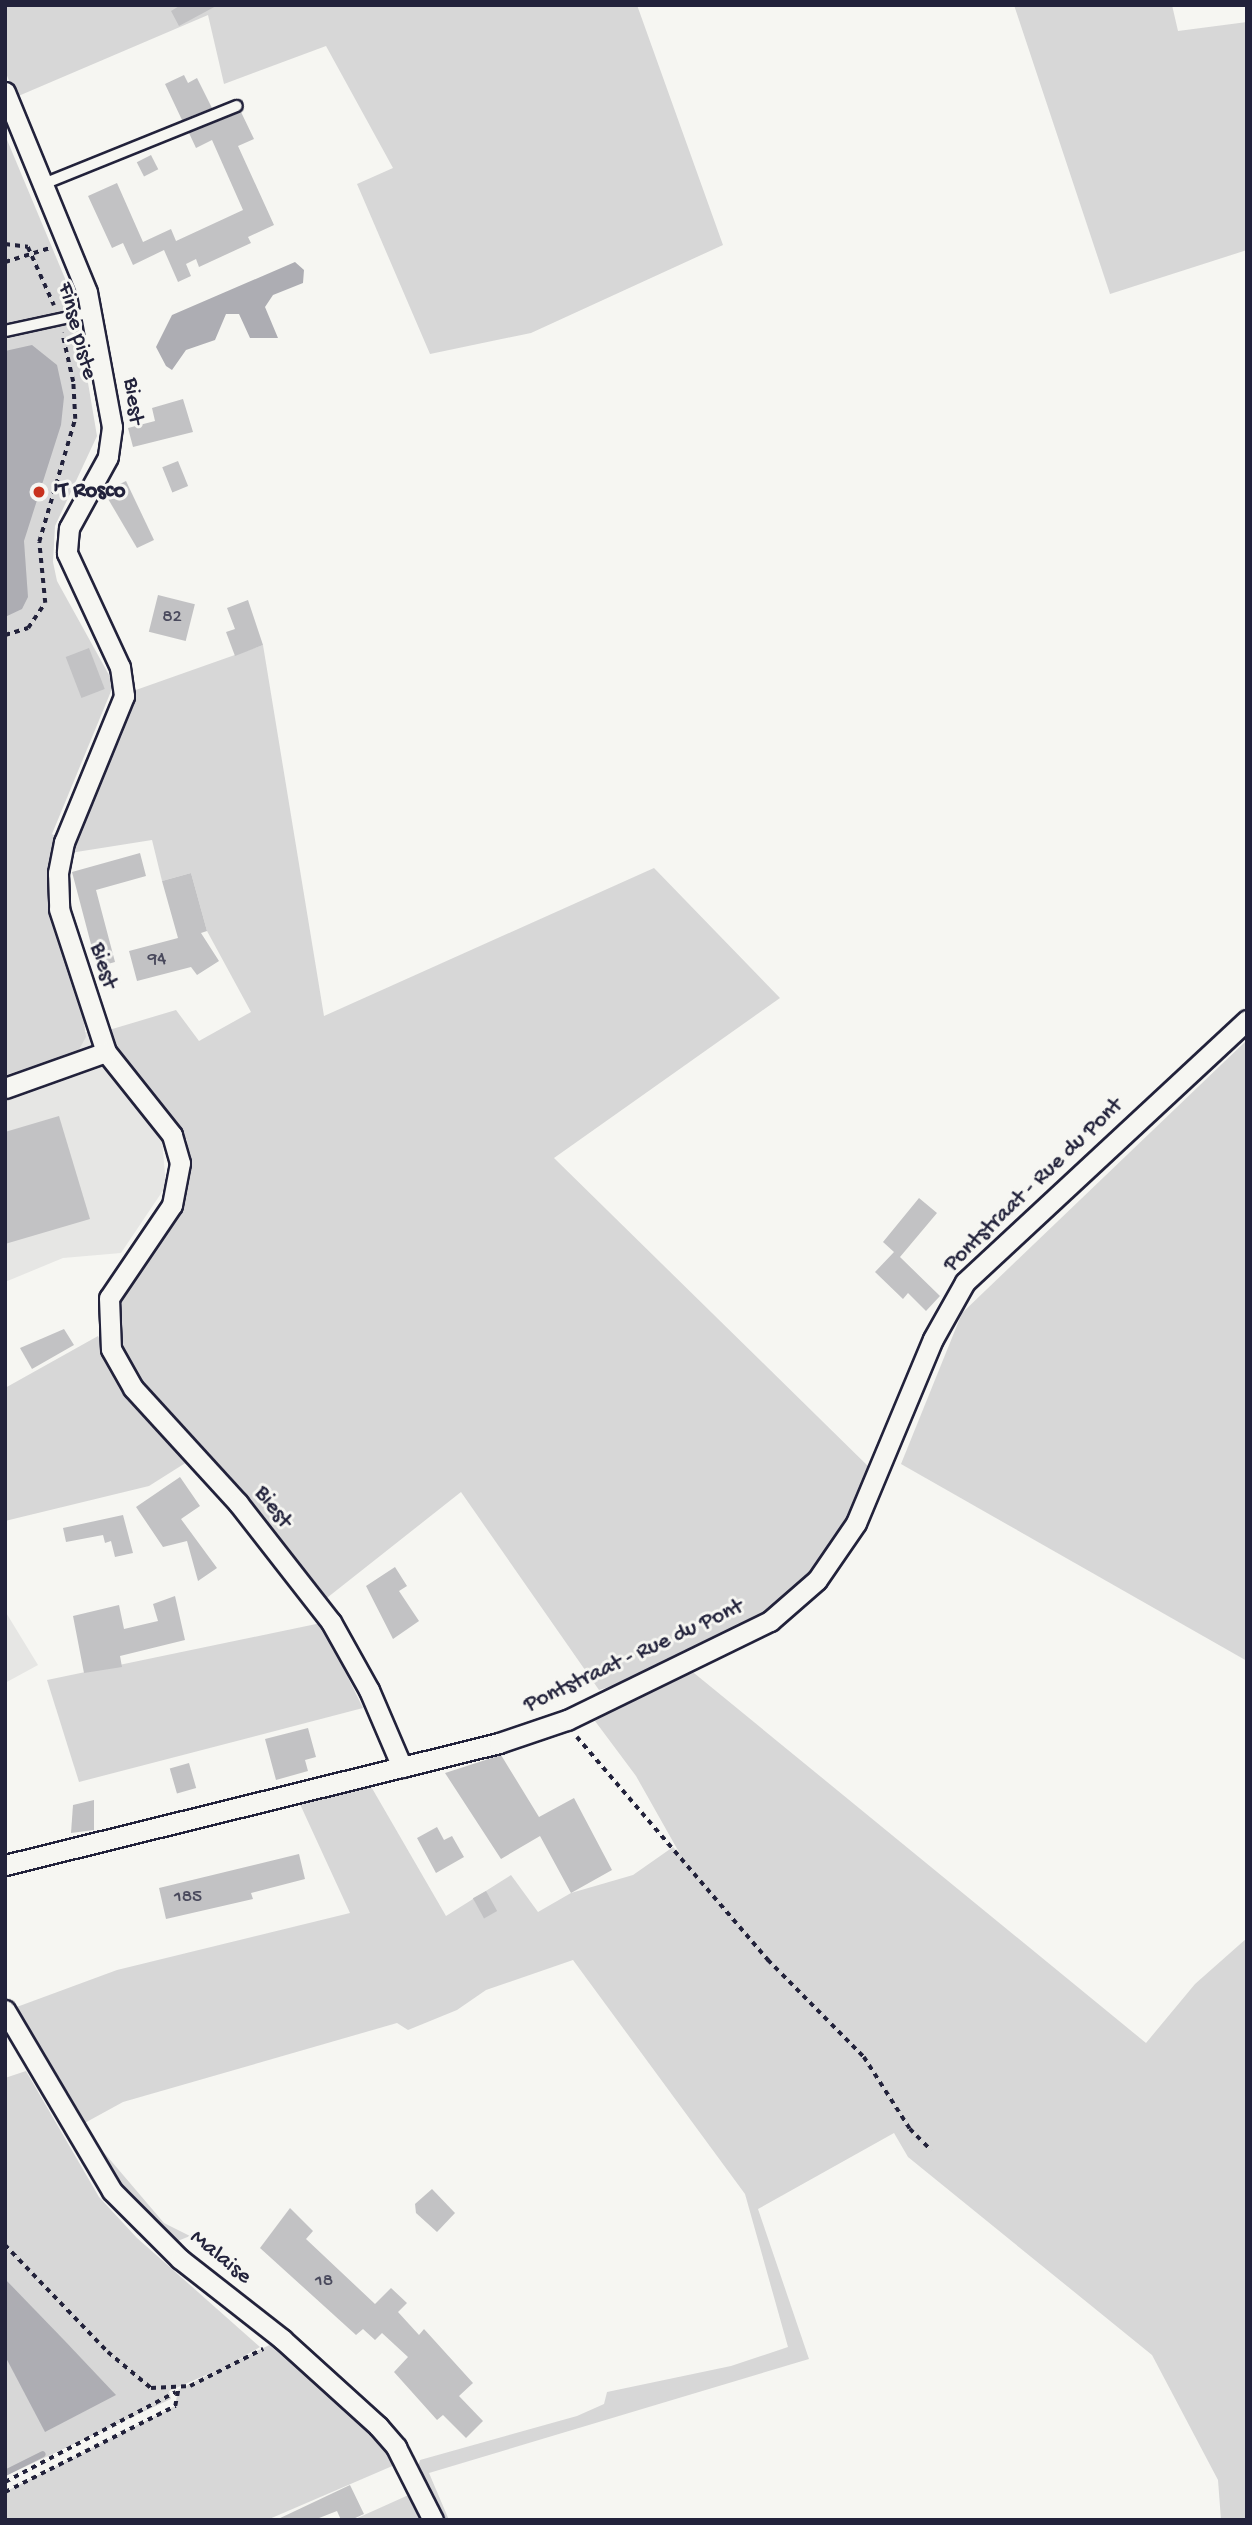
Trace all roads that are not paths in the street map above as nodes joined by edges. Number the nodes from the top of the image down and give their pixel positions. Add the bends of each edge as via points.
1 (5, 92) edge
2 (237, 106) dead end
3 (40, 186) junction
4 (93, 312) junction
5 (5, 331) edge
6 (1247, 1020) edge
7 (106, 1052) junction
8 (5, 1088) edge
9 (402, 1767) junction
10 (5, 1865) edge
11 (5, 2010) edge
12 (433, 2520) edge

1 - 3 street, Biest
2 - 3 lane
3 - 4 street, Biest
4 - 5 lane
4 - 7 street, Biest via 112,441 69,528 67,553 78,586 120,667 124,696 64,842 57,884 65,934
6 - 9 street, Pontstraat - Rue du Pont via 965,1282 933,1339 856,1523 817,1580 770,1621 738,1639 567,1720
7 - 8 street
7 - 9 street, Biest via 172,1135 180,1163 172,1205 109,1298 111,1349 133,1388 238,1503 331,1622 363,1677
9 - 10 street, Pontstraat - Rue du Pont
11 - 12 street, Malaise via 112,2191 180,2259 282,2339 396,2447

